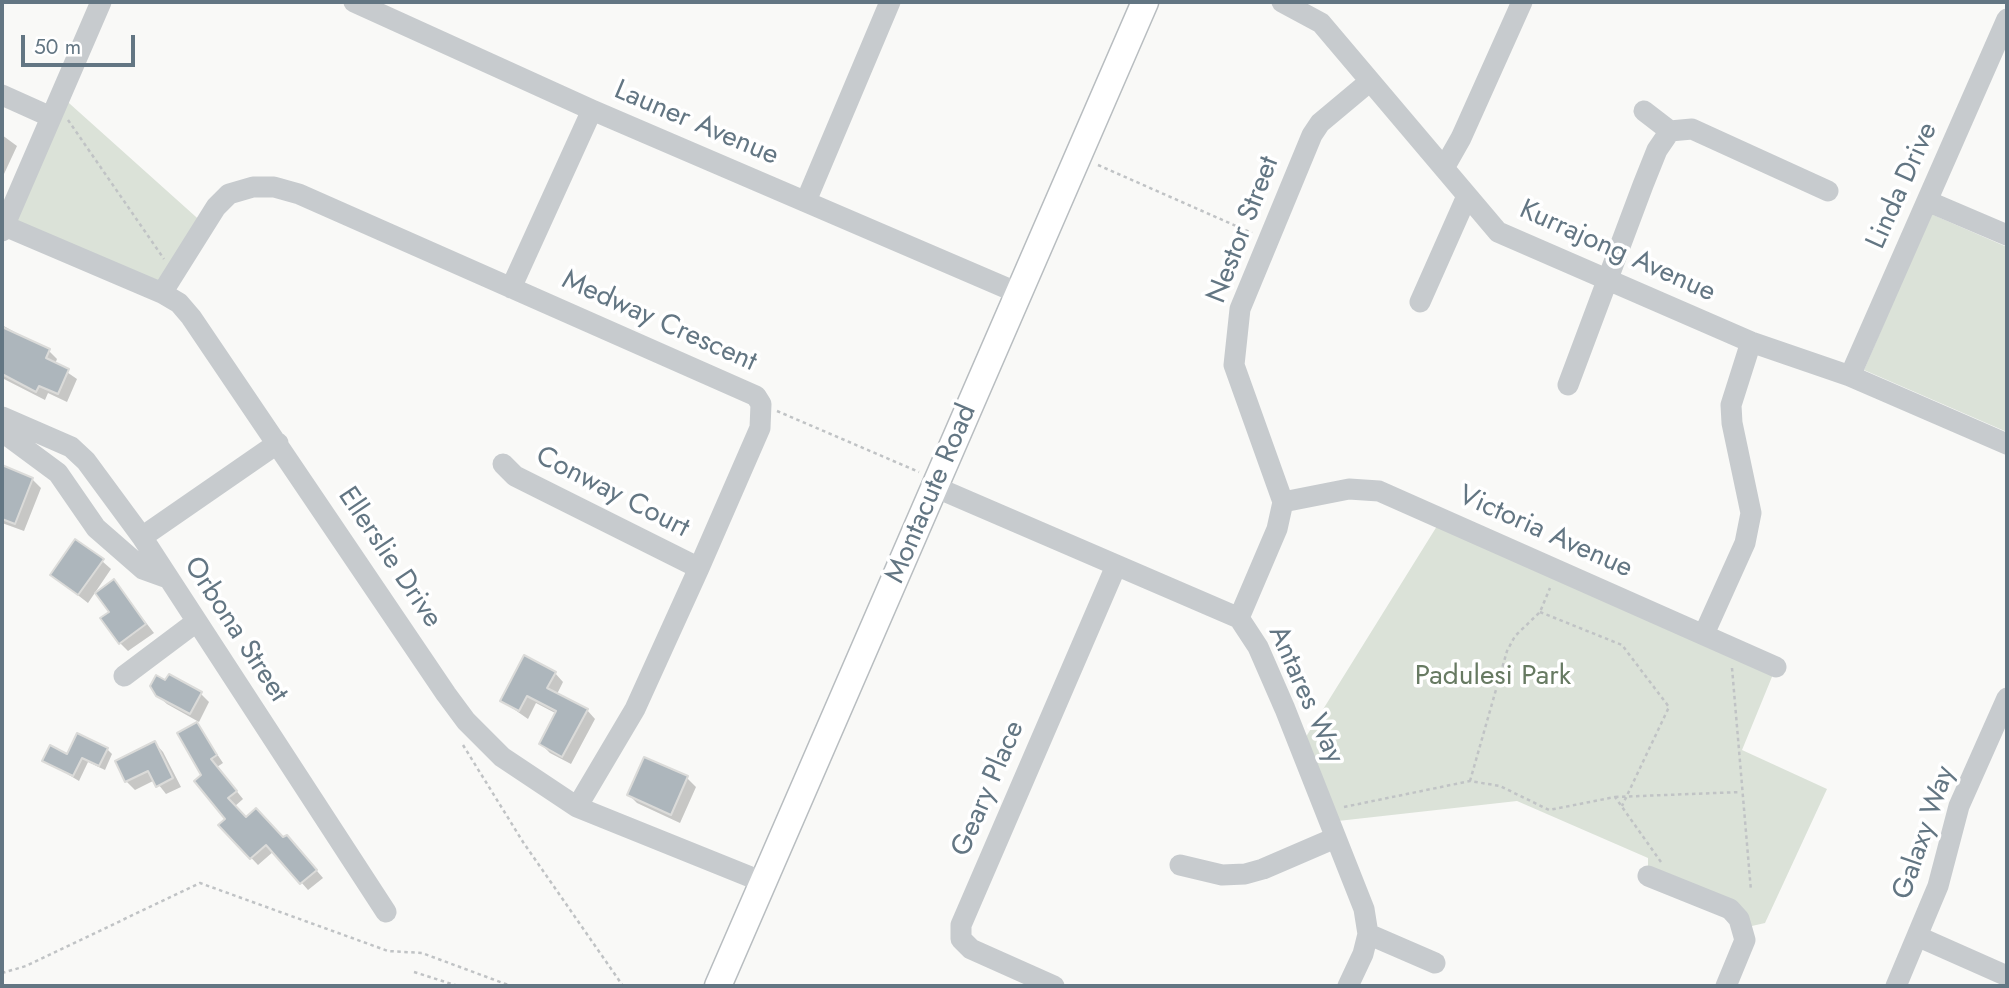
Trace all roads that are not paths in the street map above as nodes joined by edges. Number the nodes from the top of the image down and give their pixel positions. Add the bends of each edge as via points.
1 (101, 2) edge
2 (354, 2) edge
3 (1145, 2) edge
4 (1282, 2) edge
5 (1522, 2) edge
6 (887, 3) edge
7 (2007, 19) edge
8 (1369, 82) junction
9 (2, 95) edge
10 (592, 110) junction
11 (1644, 111) dead end
12 (52, 114) junction
13 (1670, 131) junction
14 (1444, 168) junction
15 (1828, 191) dead end
16 (1467, 196) junction
17 (806, 201) junction
18 (1927, 201) junction
19 (3, 229) edge
20 (2007, 236) edge
21 (1607, 277) junction
22 (511, 288) junction
23 (162, 293) junction
24 (1018, 293) junction
25 (1420, 302) dead end
26 (1751, 342) junction
27 (1850, 376) junction
28 (1568, 385) dead end
29 (2, 417) edge
30 (2, 424) edge
31 (278, 443) junction
32 (2007, 444) edge
33 (503, 464) dead end
34 (937, 483) junction
35 (1283, 502) junction
36 (142, 537) junction
37 (1116, 566) junction
38 (699, 568) junction
39 (168, 578) junction
40 (1239, 618) junction
41 (196, 622) junction
42 (1704, 634) junction
43 (1776, 667) dead end
44 (124, 676) dead end
45 (2007, 698) edge
46 (577, 807) junction
47 (1335, 838) junction
48 (1180, 865) dead end
49 (1657, 872) road end
50 (763, 882) junction
51 (386, 912) dead end
52 (1368, 934) junction
53 (1919, 937) junction
54 (1435, 964) dead end
55 (2007, 976) edge
56 (718, 986) edge
57 (1054, 986) edge
58 (1348, 986) edge
59 (1726, 986) edge
60 (1896, 986) edge

1 - 12 street
2 - 10 street, Launer Avenue
3 - 24 main road, Montacute Road
4 - 8 street, Kurrajong Avenue via 1321,23
5 - 14 street
6 - 17 street
7 - 18 street, Linda Drive
8 - 14 street, Kurrajong Avenue
8 - 35 street, Nestor Street via 1312,135 1244,297 1233,353 1237,378
9 - 12 street
10 - 17 street, Launer Avenue
10 - 22 street
11 - 13 street
12 - 19 street
13 - 15 street via 1692,129
13 - 21 street via 1657,150
14 - 16 street, Kurrajong Avenue
16 - 21 street, Kurrajong Avenue via 1498,232
16 - 25 street
17 - 24 street, Launer Avenue
18 - 20 street
18 - 27 street, Linda Drive
19 - 23 street, Ellerslie Drive
21 - 26 street, Kurrajong Avenue
21 - 28 street
22 - 23 street, Medway Crescent via 299,194 253,187 229,194
22 - 38 street, Medway Crescent via 756,396 761,404 760,428
23 - 31 street, Ellerslie Drive via 191,317
24 - 34 main road, Montacute Road
26 - 27 street, Kurrajong Avenue
26 - 42 street via 1731,405 1751,513 1745,543
27 - 32 street, Kurrajong Avenue
29 - 36 street, Orbona Street via 71,447
30 - 39 street via 8,436 58,473 96,528 143,569
31 - 36 street
31 - 46 street, Ellerslie Drive via 466,721 502,757
33 - 38 street, Conway Court via 515,476
34 - 37 street, Antares Way
34 - 50 main road, Montacute Road
35 - 40 street via 1277,529
35 - 42 street, Victoria Avenue via 1349,488 1378,491
36 - 39 street, Orbona Street
37 - 40 street, Antares Way
37 - 57 street, Geary Place via 961,925 961,939 971,949
38 - 46 street, Medway Crescent via 635,709
39 - 41 street, Orbona Street
40 - 47 street, Antares Way via 1258,647
41 - 44 street
41 - 51 street, Orbona Street
42 - 43 street, Victoria Avenue
45 - 53 street, Galaxy Way via 1959,806 1938,887
46 - 50 street, Ellerslie Drive
47 - 48 street via 1245,874 1222,875
47 - 52 street, Antares Way via 1356,886
49 - 59 street via 1730,909 1739,919 1745,940
50 - 56 main road, Montacute Road
52 - 54 street
52 - 58 street
53 - 55 street
53 - 60 street, Galaxy Way

